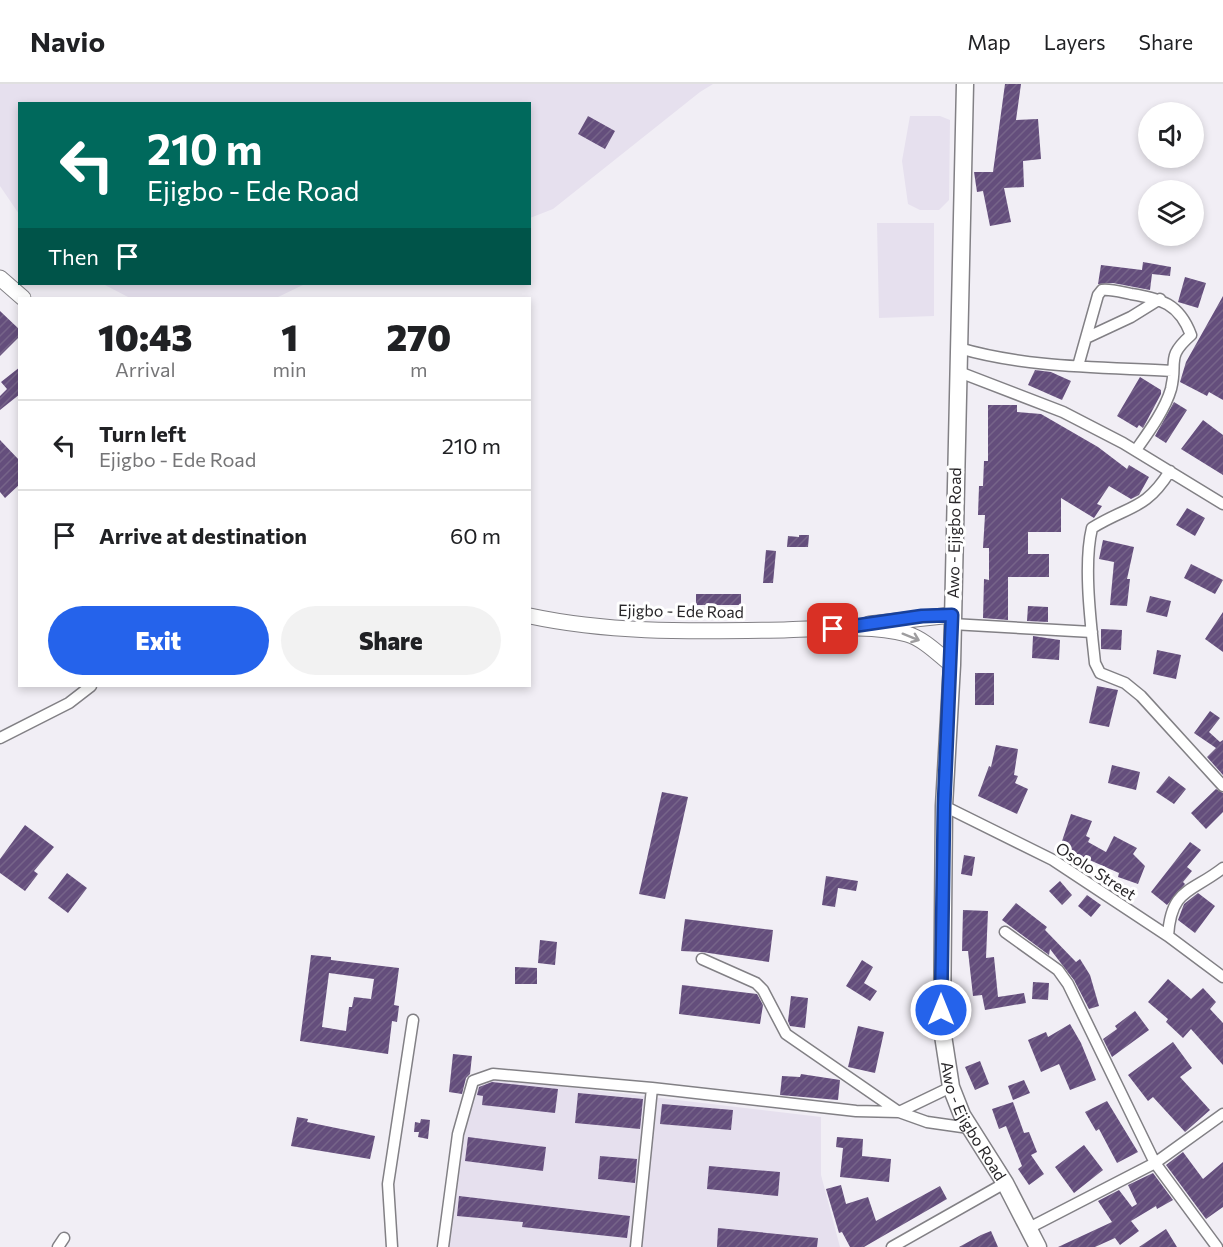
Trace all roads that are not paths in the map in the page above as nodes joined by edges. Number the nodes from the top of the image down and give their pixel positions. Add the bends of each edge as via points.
1 (965, 84) edge
2 (0, 278) edge
3 (22, 297) edge
4 (1160, 299) junction
5 (1086, 338) junction
6 (959, 348) junction
7 (1078, 366) junction
8 (1172, 371) junction
9 (958, 372) junction
10 (1136, 450) junction
11 (1170, 471) junction
12 (1223, 504) edge
13 (531, 616) edge
14 (952, 620) junction
15 (833, 629) junction
16 (1092, 632) junction
17 (952, 665) junction
18 (90, 687) edge
19 (0, 738) edge
20 (1223, 786) edge
21 (944, 806) junction
22 (1223, 868) edge
23 (1005, 932) dead end
24 (1168, 936) junction
25 (702, 959) dead end
26 (1223, 977) edge
27 (413, 1020) dead end
28 (951, 1087) junction
29 (652, 1088) junction
30 (899, 1112) junction
31 (1223, 1114) edge
32 (969, 1128) junction
33 (1155, 1163) junction
34 (1005, 1184) junction
35 (1027, 1229) junction
36 (392, 1247) edge
37 (443, 1247) edge
38 (636, 1247) edge
39 (892, 1247) edge
40 (1038, 1247) edge
41 (1217, 1247) edge

1 - 6 main road, Awo - Ejigbo Road
2 - 3 main road
4 - 5 street
4 - 5 street via 1102,290
4 - 8 street via 1174,307 1191,334 1178,346
5 - 7 street
6 - 7 street via 988,356
6 - 9 main road, Awo - Ejigbo Road
7 - 8 street
8 - 10 street via 1171,389
9 - 10 street via 1063,412
9 - 14 main road, Awo - Ejigbo Road
10 - 11 street
11 - 12 street
11 - 16 street via 1156,493 1136,508 1092,528
13 - 15 main road, Ejigbo - Ede Road via 656,632
14 - 15 main road, Ejigbo - Ede Road via 922,616
14 - 16 street
14 - 17 main road, Awo - Ejigbo Road
15 -> 17 main road, Ejigbo - Ede Road via 906,633
16 - 20 street via 1100,673 1125,683 1141,696
17 - 21 main road, Awo - Ejigbo Road
18 - 19 street via 69,703
21 - 24 street, Osolo Street via 1053,860
21 - 28 main road, Awo - Ejigbo Road via 941,1000
22 - 24 street via 1194,884 1180,898 1169,914
23 - 33 street via 1058,970 1068,984
24 - 26 street, Osolo Street
25 - 30 street via 756,983 786,1034
27 - 36 street via 388,1184
28 - 30 street
28 - 32 main road, Awo - Ejigbo Road
29 - 30 street via 846,1110
29 - 37 street via 492,1074 473,1081 458,1134
29 - 38 street
30 - 32 street via 927,1122
31 - 33 street
32 - 34 main road, Awo - Ejigbo Road
33 - 35 street
33 - 41 street
34 - 35 main road, Awo - Ejigbo Road
34 - 39 street
35 - 40 main road, Awo - Ejigbo Road

